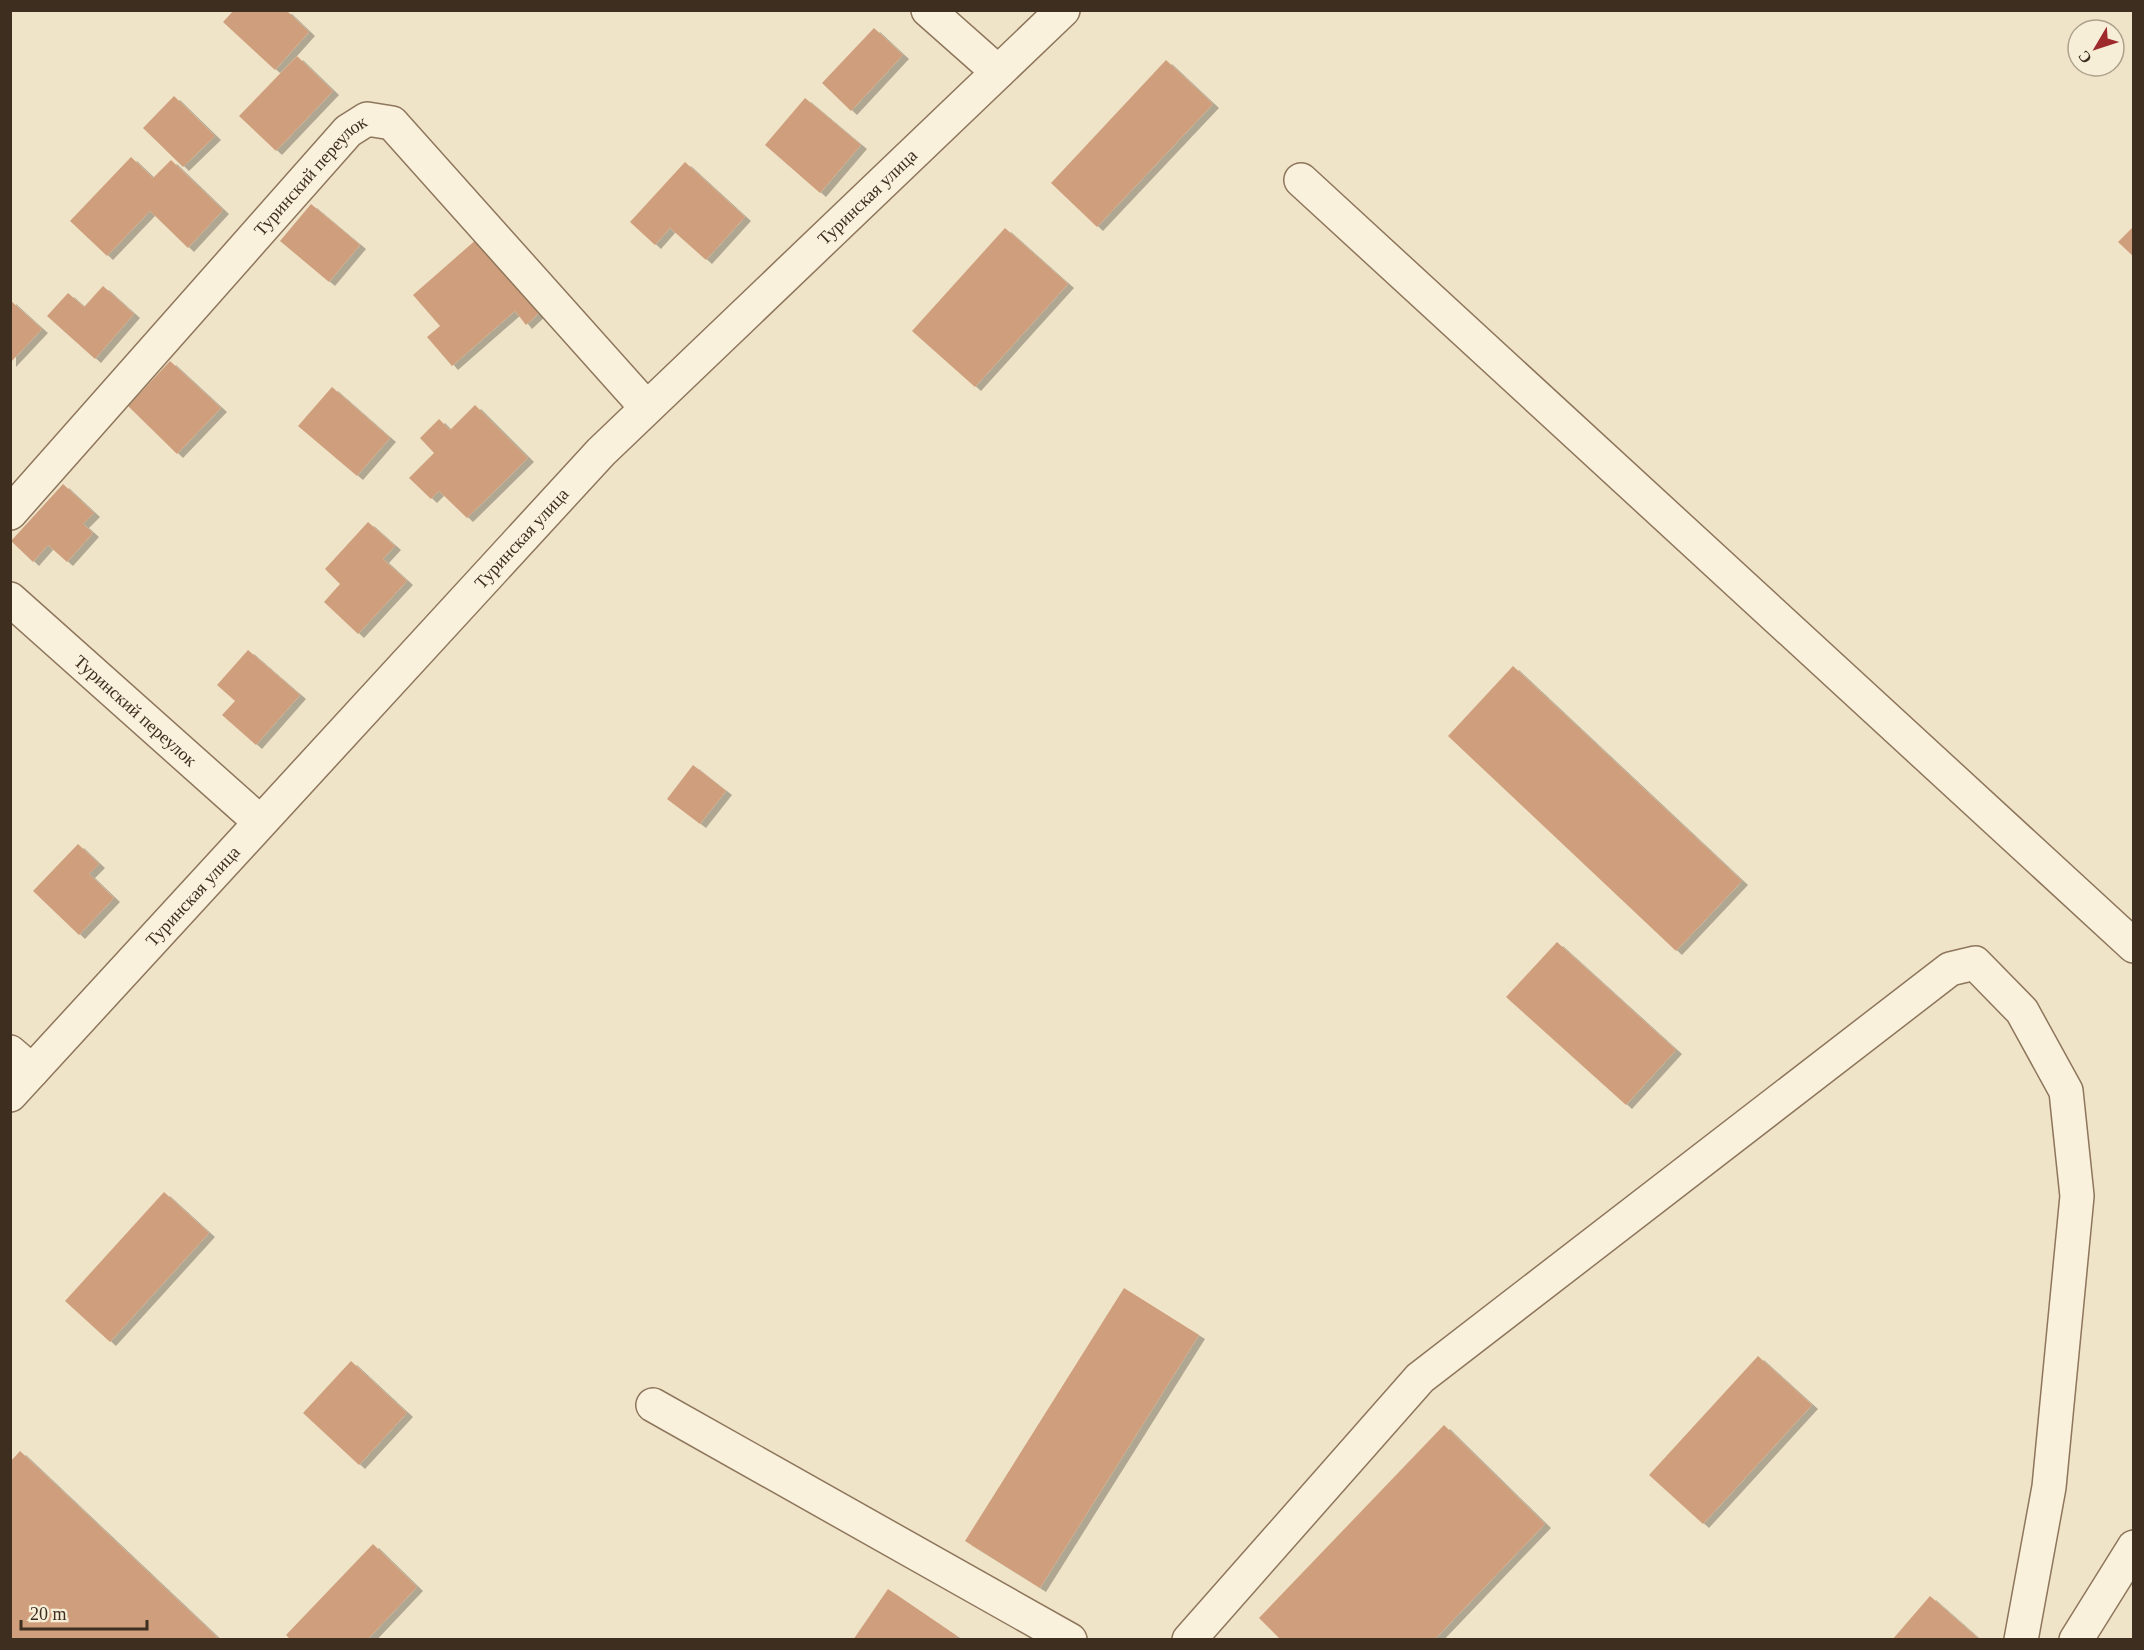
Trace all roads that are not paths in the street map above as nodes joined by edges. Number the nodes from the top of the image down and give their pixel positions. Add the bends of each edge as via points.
1 (928, 10) edge
2 (1064, 10) edge
3 (998, 72) junction
4 (1301, 180) dead end
5 (646, 407) junction
6 (10, 513) edge
7 (10, 599) edge
8 (260, 822) junction
9 (2133, 946) edge
10 (18, 1072) edge
11 (653, 1406) dead end
12 (2133, 1547) edge
13 (1070, 1640) edge
14 (1189, 1640) edge
15 (2021, 1640) edge
16 (2076, 1640) edge

1 - 3 street
2 - 3 street, Туринская улица
3 - 5 street, Туринская улица
4 - 9 street
5 - 6 street, Туринский переулок via 392,123 367,119 348,131
5 - 8 street, Туринская улица
7 - 8 street, Туринский переулок
8 - 10 street, Туринская улица
11 - 13 street
12 - 16 street
14 - 15 street via 1419,1378 1950,969 1974,963 2022,1011 2066,1091 2077,1196 2049,1487

